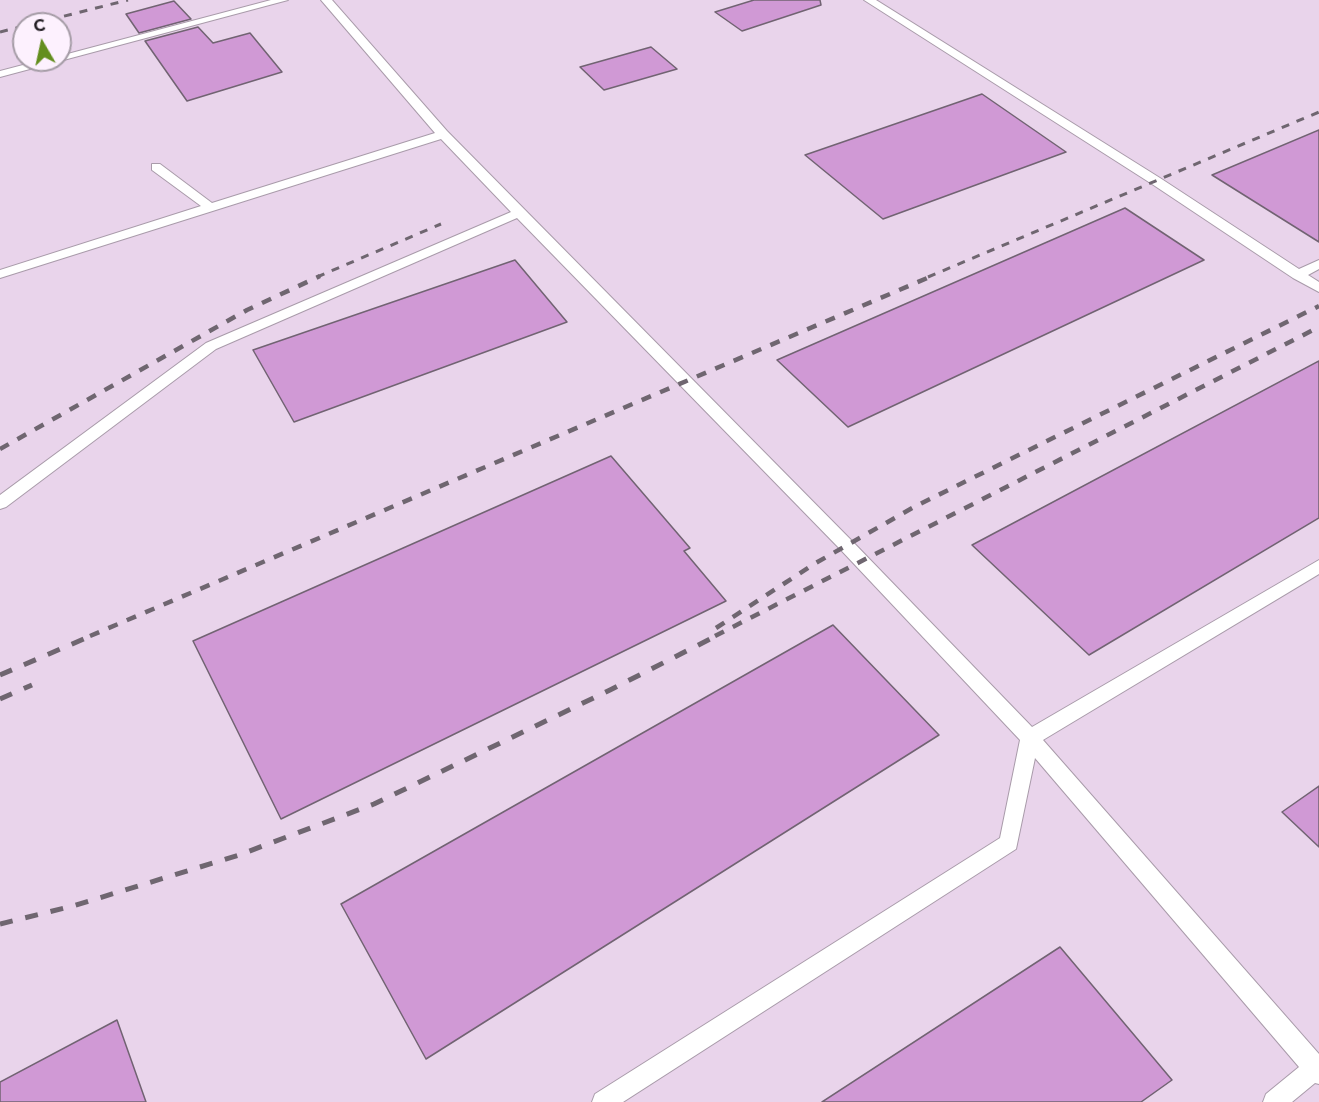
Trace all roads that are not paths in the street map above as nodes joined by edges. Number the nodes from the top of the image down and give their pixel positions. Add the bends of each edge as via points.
1 (283, 0) edge
2 (326, 0) edge
3 (869, 0) edge
4 (72, 56) edge
5 (443, 134) junction
6 (156, 167) dead end
7 (211, 208) junction
8 (519, 213) junction
9 (1319, 264) edge
10 (0, 274) edge
11 (1298, 275) junction
12 (1319, 288) edge
13 (0, 503) edge
14 (1319, 566) edge
15 (1030, 738) junction
16 (1318, 1068) edge
17 (603, 1102) edge
18 (1274, 1102) edge

1 - 4 lane
2 - 5 lane
3 - 11 lane
5 - 7 lane
5 - 8 lane
6 - 7 lane
7 - 10 lane
8 - 13 lane via 211,346
8 - 15 lane
9 - 11 lane
11 - 12 lane
14 - 15 lane
15 - 16 lane
15 - 17 lane via 1009,843
16 - 18 lane

